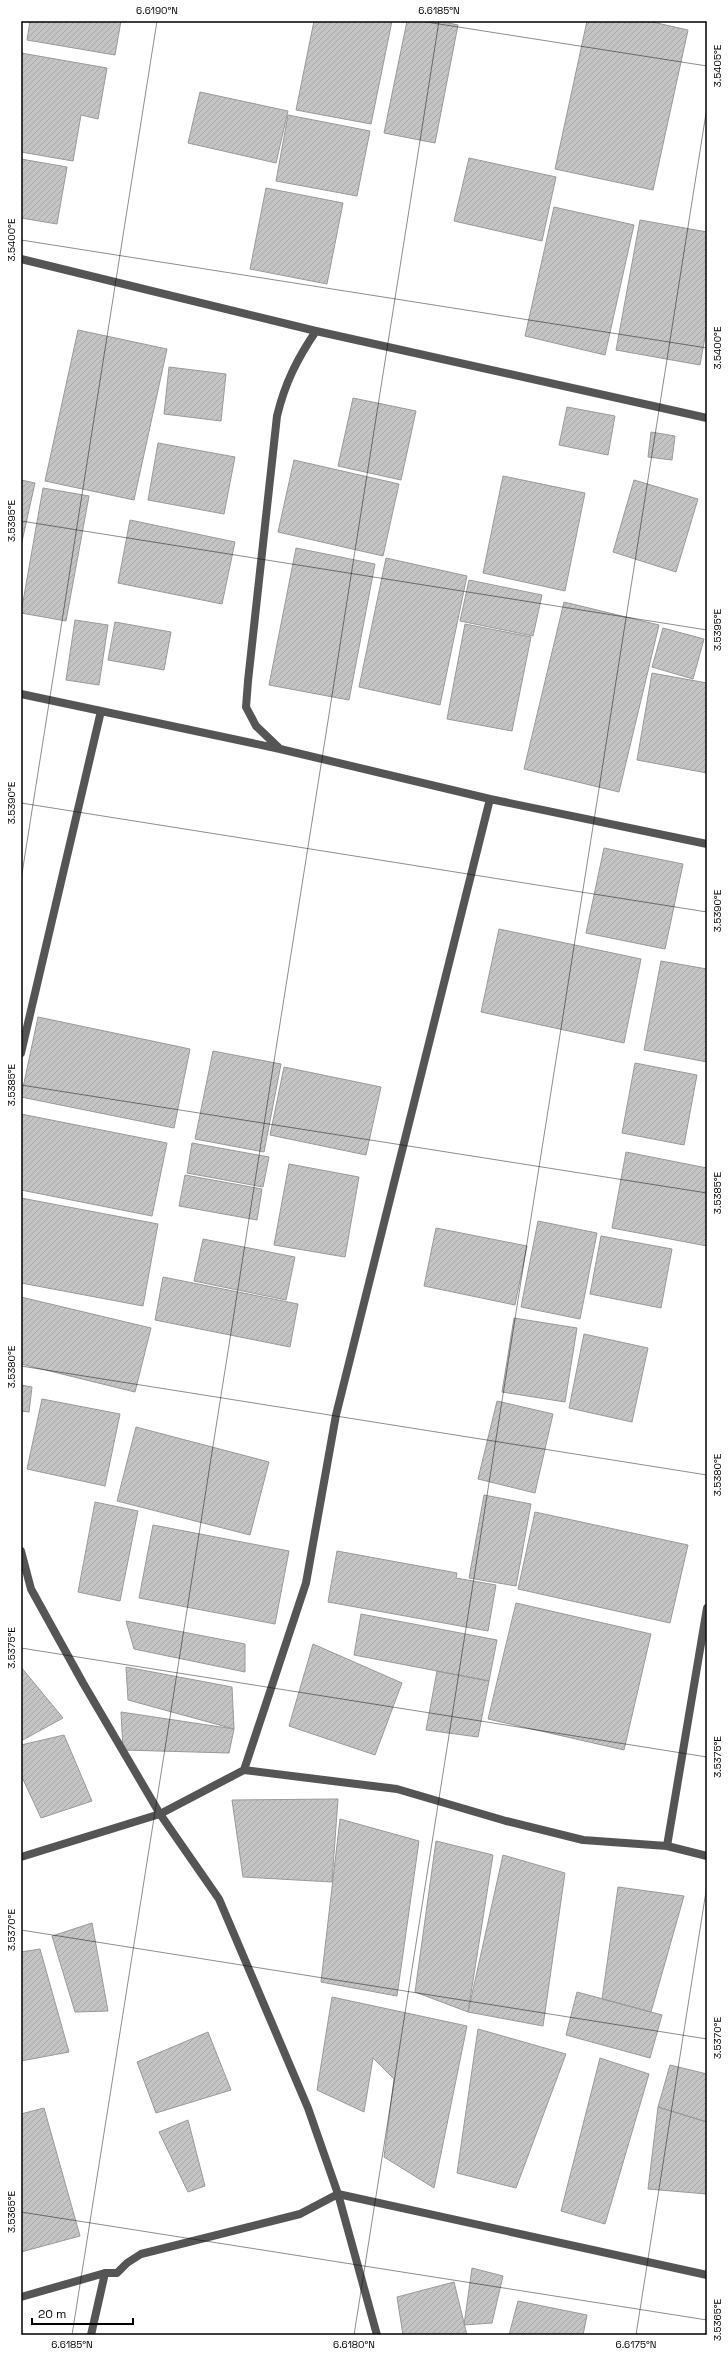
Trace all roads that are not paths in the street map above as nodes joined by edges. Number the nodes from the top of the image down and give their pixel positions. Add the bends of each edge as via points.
1 (21, 259) edge
2 (316, 331) junction
3 (707, 418) edge
4 (21, 694) edge
5 (101, 711) junction
6 (280, 749) junction
7 (490, 799) junction
8 (707, 844) edge
9 (21, 1053) edge
10 (21, 1551) edge
11 (707, 1608) edge
12 (244, 1770) junction
13 (160, 1814) junction
14 (667, 1846) junction
15 (707, 1856) edge
16 (21, 1857) edge
17 (338, 2194) junction
18 (105, 2273) junction
19 (707, 2275) edge
20 (21, 2297) edge
21 (91, 2335) edge
22 (376, 2335) edge

1 - 2 street
2 - 3 street
2 - 6 street via 295,362 281,397 277,416 248,681 246,707 256,726
4 - 5 street
5 - 6 street
5 - 9 street
6 - 7 street
7 - 8 street
7 - 12 street via 336,1415 306,1583
10 - 13 street via 31,1590
11 - 14 street
12 - 13 street
12 - 14 street via 397,1789 506,1821 583,1840
13 - 16 street
13 - 17 street via 219,1899 308,2108
14 - 15 street
17 - 18 street via 300,2214 141,2254 126,2263 117,2273
17 - 19 street
17 - 22 street
18 - 20 street
18 - 21 street

